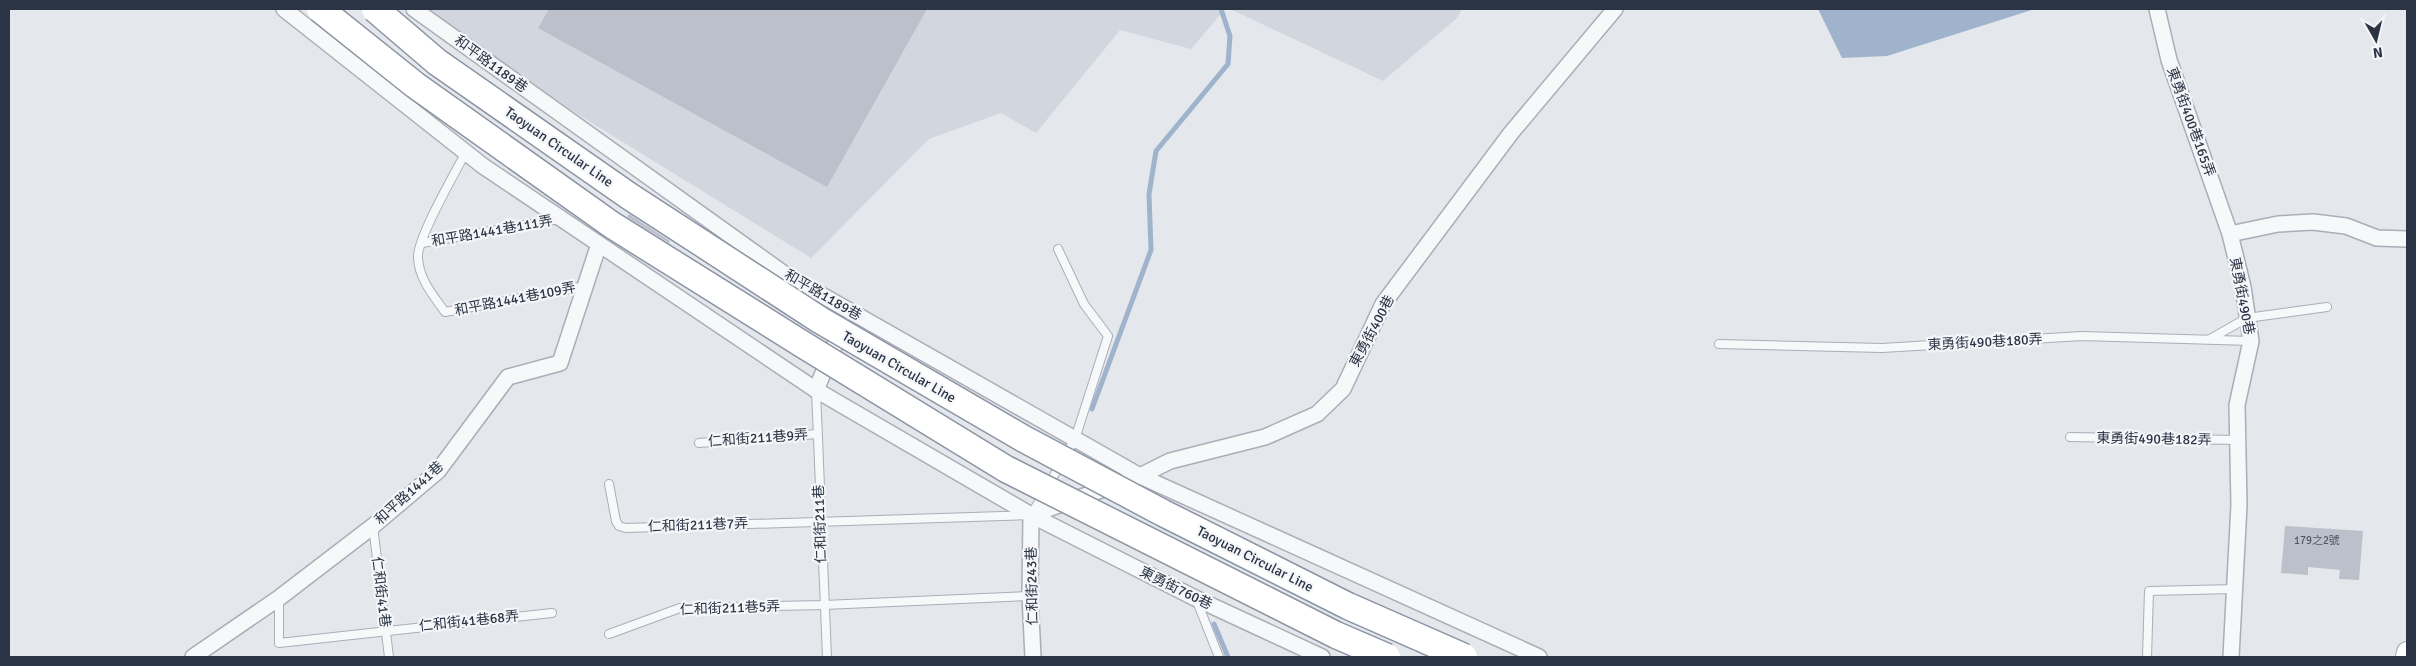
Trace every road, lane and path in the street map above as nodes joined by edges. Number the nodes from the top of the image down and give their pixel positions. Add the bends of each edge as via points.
1 (284, 9) edge
2 (320, 9) edge
3 (375, 9) edge
4 (414, 9) edge
5 (1615, 9) edge
6 (2157, 9) edge
7 (466, 152) junction
8 (561, 219) junction
9 (2230, 234) junction
10 (2407, 239) edge
11 (422, 243) junction
12 (599, 244) junction
13 (1058, 249) dead end
14 (586, 286) junction
15 (2327, 307) dead end
16 (849, 310) junction
17 (2247, 318) junction
18 (2208, 340) junction
19 (2251, 342) junction
20 (1719, 344) dead end
21 (816, 390) junction
22 (817, 434) junction
23 (2070, 437) dead end
24 (1075, 439) junction
25 (2238, 440) junction
26 (698, 443) dead end
27 (1140, 476) junction
28 (610, 484) dead end
29 (1031, 515) junction
30 (820, 520) junction
31 (373, 526) junction
32 (2235, 589) junction
33 (1030, 596) junction
34 (279, 598) junction
35 (1195, 598) junction
36 (824, 605) junction
37 (552, 612) dead end
38 (386, 630) junction
39 (609, 634) dead end
40 (2407, 652) edge
41 (193, 657) edge
42 (389, 657) edge
43 (827, 657) edge
44 (1033, 657) edge
45 (1219, 657) edge
46 (1322, 657) edge
47 (1387, 657) edge
48 (1464, 657) edge
49 (1539, 657) edge
50 (2147, 657) edge
51 (2231, 657) edge
52 (2406, 657) edge

1 - 7 street
2 - 47 highway, bridge via 415,85 612,225 1006,469 1336,635
3 - 48 highway, Taoyuan Circular Line, bridge via 438,62 629,196 820,320 1024,440 1163,513 1348,606
4 - 16 street, 和平路1189巷 via 783,273
5 - 27 street, 東勇街400巷 via 1511,133 1383,304 1343,389 1317,414 1265,437 1170,461
6 - 9 street, 東勇街400巷165弄 via 2169,60
7 - 8 street
7 - 11 lane via 435,210
8 - 11 lane, 和平路1441巷111弄
8 - 12 street
9 - 10 street via 2278,224 2313,222 2346,226 2377,238
9 - 17 street, 東勇街490巷
11 - 14 lane, 和平路1441巷109弄 via 417,256 424,282 445,312
12 - 14 street, 和平路1441巷
12 - 21 street
13 - 24 lane via 1084,304 1108,336
14 - 31 street, 和平路1441巷 via 560,363 508,377 438,471
15 - 17 lane
16 - 21 street
16 - 24 street, 和平路1189巷
17 - 18 lane
17 - 19 street, 東勇街490巷
18 - 19 lane, 東勇街490巷180弄
18 - 20 lane, 東勇街490巷180弄 via 2082,336 1882,348
19 - 25 street, 東勇街490巷 via 2237,405
21 - 22 lane, 仁和街211巷
21 - 29 street
22 - 26 lane, 仁和街211巷9弄
22 - 30 lane, 仁和街211巷
23 - 25 lane, 東勇街490巷182弄
24 - 27 street, 和平路1189巷
24 - 29 lane
25 - 32 street, 東勇街490巷
27 - 29 street, 東勇街400巷
27 - 49 street, 和平路1189巷
28 - 30 lane, 仁和街211巷7弄 via 616,521 626,528
29 - 30 lane, 仁和街211巷7弄
29 - 33 street, 仁和街243巷
29 - 35 street, 東勇街760巷
30 - 36 lane, 仁和街211巷
31 - 34 street, 和平路1441巷
31 - 38 lane, 仁和街41巷
32 - 50 lane via 2149,591
32 - 51 street, 東勇街490巷
33 - 36 lane, 仁和街211巷5弄
33 - 44 street, 仁和街243巷
34 - 38 lane, 仁和街41巷68弄 via 280,643
34 - 41 street, 和平路1441巷
35 - 45 lane
35 - 46 street, 東勇街760巷
36 - 39 lane, 仁和街211巷5弄 via 680,608
36 - 43 lane, 仁和街211巷
37 - 38 lane, 仁和街41巷68弄
38 - 42 lane, 仁和街41巷
40 - 52 street

